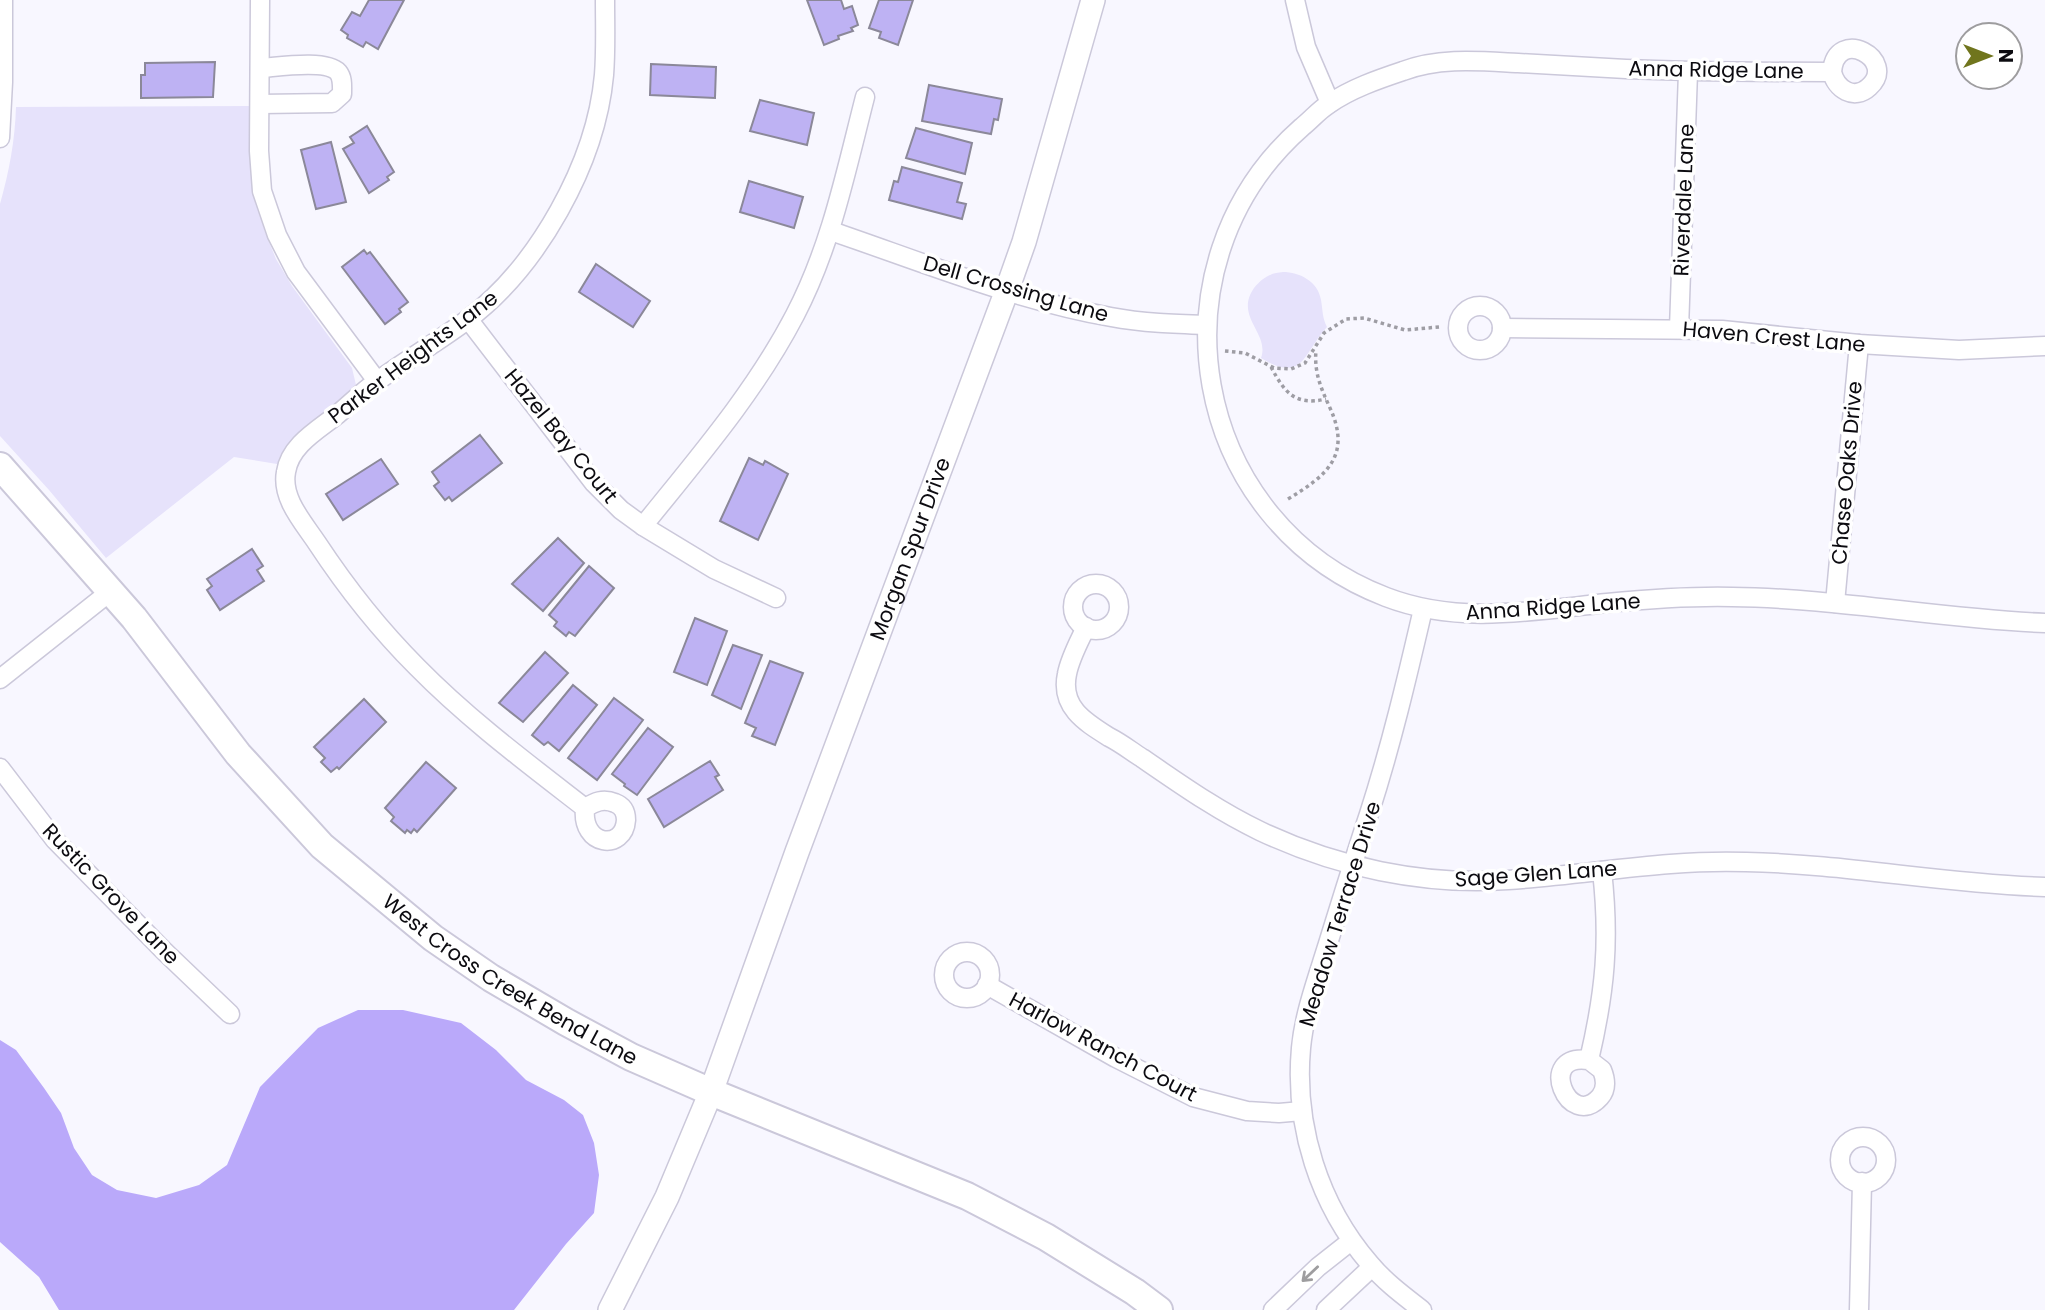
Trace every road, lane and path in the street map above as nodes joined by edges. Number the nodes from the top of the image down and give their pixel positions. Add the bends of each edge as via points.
1 (3, 0) edge
2 (260, 0) edge
3 (605, 0) edge
4 (1093, 0) edge
5 (1295, 0) edge
6 (260, 68) junction
7 (1688, 72) junction
8 (1832, 72) dead end
9 (865, 97) dead end
10 (1330, 103) junction
11 (260, 104) junction
12 (0, 132) edge
13 (831, 231) junction
14 (1007, 290) junction
15 (468, 319) junction
16 (1207, 325) junction
17 (1439, 327) dead end
18 (1502, 328) dead end
19 (1679, 329) junction
20 (1859, 344) junction
21 (2045, 346) edge
22 (1316, 348) junction
23 (1219, 350) dead end
24 (1270, 365) junction
25 (377, 381) junction
26 (1326, 399) junction
27 (0, 466) edge
28 (1288, 499) dead end
29 (643, 526) junction
30 (111, 592) junction
31 (776, 598) dead end
32 (1835, 603) junction
33 (1423, 609) junction
34 (2045, 623) edge
35 (1086, 628) dead end
36 (0, 679) edge
37 (0, 768) edge
38 (584, 808) dead end
39 (1352, 865) junction
40 (1602, 871) junction
41 (2045, 887) edge
42 (987, 985) dead end
43 (230, 1014) dead end
44 (1589, 1060) dead end
45 (711, 1092) junction
46 (1302, 1111) junction
47 (1862, 1182) dead end
48 (1351, 1241) junction
49 (1372, 1266) junction
50 (610, 1310) edge
51 (1159, 1310) edge
52 (1272, 1310) edge
53 (1326, 1310) edge
54 (1422, 1310) edge
55 (1859, 1310) edge

1 - 12 street
2 - 6 street
3 - 15 street, Parker Heights Lane via 604,77 582,162 559,212 531,253 503,289
4 - 14 street, Morgan Spur Drive
5 - 10 street via 1306,47
6 - 11 street
6 - 11 street via 326,66 337,71 342,94 332,103
7 - 8 street, Anna Ridge Lane
7 - 10 street, Anna Ridge Lane via 1443,62 1407,69
7 - 19 street, Riverdale Lane
9 - 13 street
10 - 16 street, Anna Ridge Lane via 1280,148 1248,190 1217,258
11 - 25 street via 262,191 277,235 296,272
13 - 14 street, Dell Crossing Lane
13 - 29 street via 795,315 761,373
14 - 16 street, Dell Crossing Lane via 1110,317
14 - 45 street, Morgan Spur Drive
15 - 25 street, Parker Heights Lane
15 - 29 street, Hazel Bay Court via 594,483
16 - 33 street, Anna Ridge Lane via 1219,419 1236,464 1261,504 1284,531 1329,569 1367,590
17 - 22 path via 1397,329 1352,318 1329,329
18 - 19 street, Haven Crest Lane
19 - 20 street, Haven Crest Lane
20 - 21 street, Haven Crest Lane via 1959,350
20 - 32 street, Chase Oaks Drive
22 - 24 path via 1296,368
22 - 26 path via 1318,379
23 - 24 path via 1245,353
24 - 26 path via 1289,394 1304,401
25 - 38 street, Parker Heights Lane via 291,455 285,472 286,491 344,580 409,659 497,740
26 - 28 path via 1337,428 1336,456 1318,479
27 - 30 main road, West Cross Creek Bend Lane
29 - 31 street, Hazel Bay Court via 714,569
30 - 36 street
30 - 45 main road, West Cross Creek Bend Lane via 239,754 322,846 433,939 566,1022
32 - 33 street, Anna Ridge Lane via 1693,597 1498,615
32 - 34 street, Anna Ridge Lane
33 - 39 street, Meadow Terrace Drive via 1388,755
35 - 39 street, Sage Glen Lane via 1066,683 1069,702 1084,722 1259,831
37 - 43 street, Rustic Grove Lane via 55,839
39 - 40 street, Sage Glen Lane via 1417,877 1477,881
39 - 46 street, Meadow Terrace Drive via 1304,1027
40 - 41 street, Sage Glen Lane via 1745,862
40 - 44 street via 1605,975
42 - 46 street, Harlow Ranch Court via 1193,1097 1247,1111
45 - 50 street, Morgan Spur Drive via 667,1197
45 - 51 main road, West Cross Creek Bend Lane via 967,1195 1046,1237
46 - 48 street, Meadow Terrace Drive via 1319,1180
47 - 55 street
48 - 49 street, Meadow Terrace Drive
48 -> 52 street
49 - 53 street
49 - 54 street, Meadow Terrace Drive

